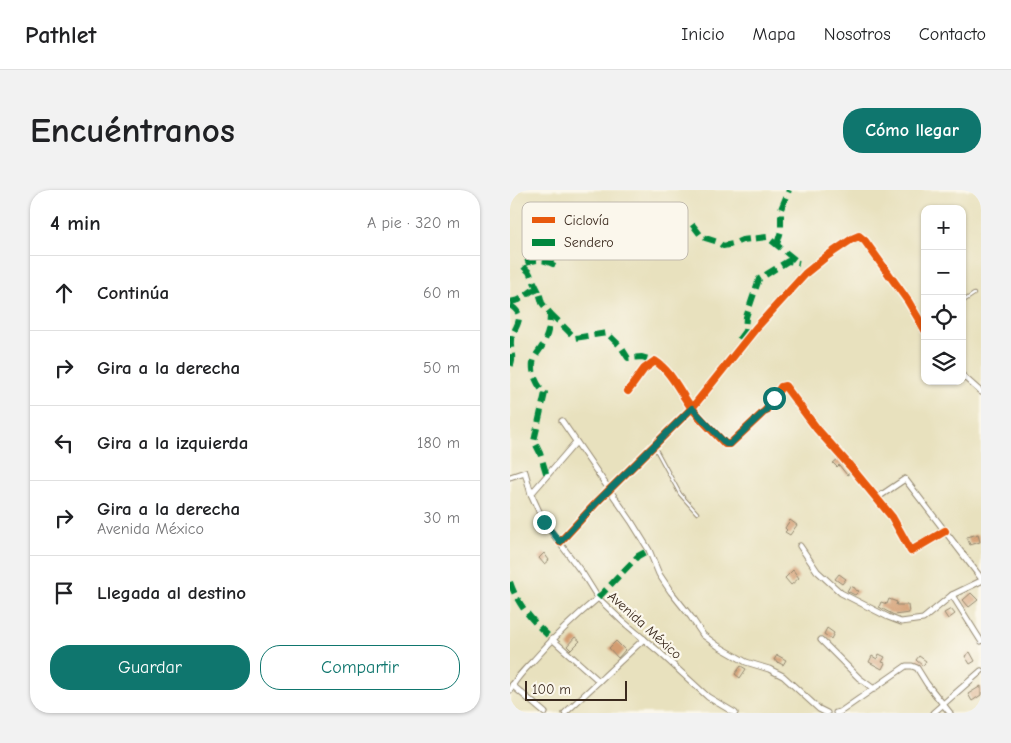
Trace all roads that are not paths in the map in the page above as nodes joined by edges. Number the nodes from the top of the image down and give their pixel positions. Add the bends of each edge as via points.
1 (974, 294) dead end
2 (966, 299) edge
3 (921, 323) edge
4 (966, 379) edge
5 (628, 391) dead end
6 (981, 392) edge
7 (692, 408) junction
8 (562, 422) dead end
9 (576, 442) junction
10 (654, 446) junction
11 (510, 477) edge
12 (609, 489) junction
13 (531, 494) junction
14 (877, 498) junction
15 (697, 513) dead end
16 (945, 531) junction
17 (560, 542) junction
18 (800, 546) dead end
19 (981, 579) edge
20 (952, 595) junction
21 (598, 598) junction
22 (552, 639) junction
23 (644, 639) junction
24 (822, 640) dead end
25 (981, 641) edge
26 (981, 671) edge
27 (599, 681) junction
28 (511, 688) edge
29 (874, 689) junction
30 (944, 704) junction
31 (545, 713) edge
32 (564, 713) edge
33 (735, 713) edge
34 (827, 713) edge
35 (836, 713) edge
36 (933, 713) edge
37 (950, 713) edge

1 - 2 lane
3 - 7 street via 859,236 806,273 756,328
4 - 6 street
5 - 7 street via 644,369 655,361 669,374
7 - 10 street
7 - 14 street via 726,444 730,444 766,410 781,387 785,386 817,429
8 - 9 street
9 - 12 street
9 - 13 street
10 - 12 street
10 - 15 lane via 680,494
11 - 13 street, Avenida México via 525,472
12 - 17 street
12 - 34 street via 644,542 659,574 703,635 746,662 783,676
13 - 17 street, Avenida México via 544,522
14 - 16 street via 906,479
14 - 16 street via 911,551
16 - 19 street
17 - 21 street, Avenida México
18 - 20 street via 817,571 841,593 901,622 923,619
19 - 20 street
20 - 25 street
21 - 22 street
21 - 23 street, Avenida México
22 - 27 street
22 - 28 street
23 - 27 street
23 - 33 street, Avenida México via 708,697
24 - 29 street
26 - 30 street
27 - 32 street
28 - 31 street
29 - 30 street via 906,666 912,666 917,668
29 - 35 street
30 - 36 street
30 - 37 street

